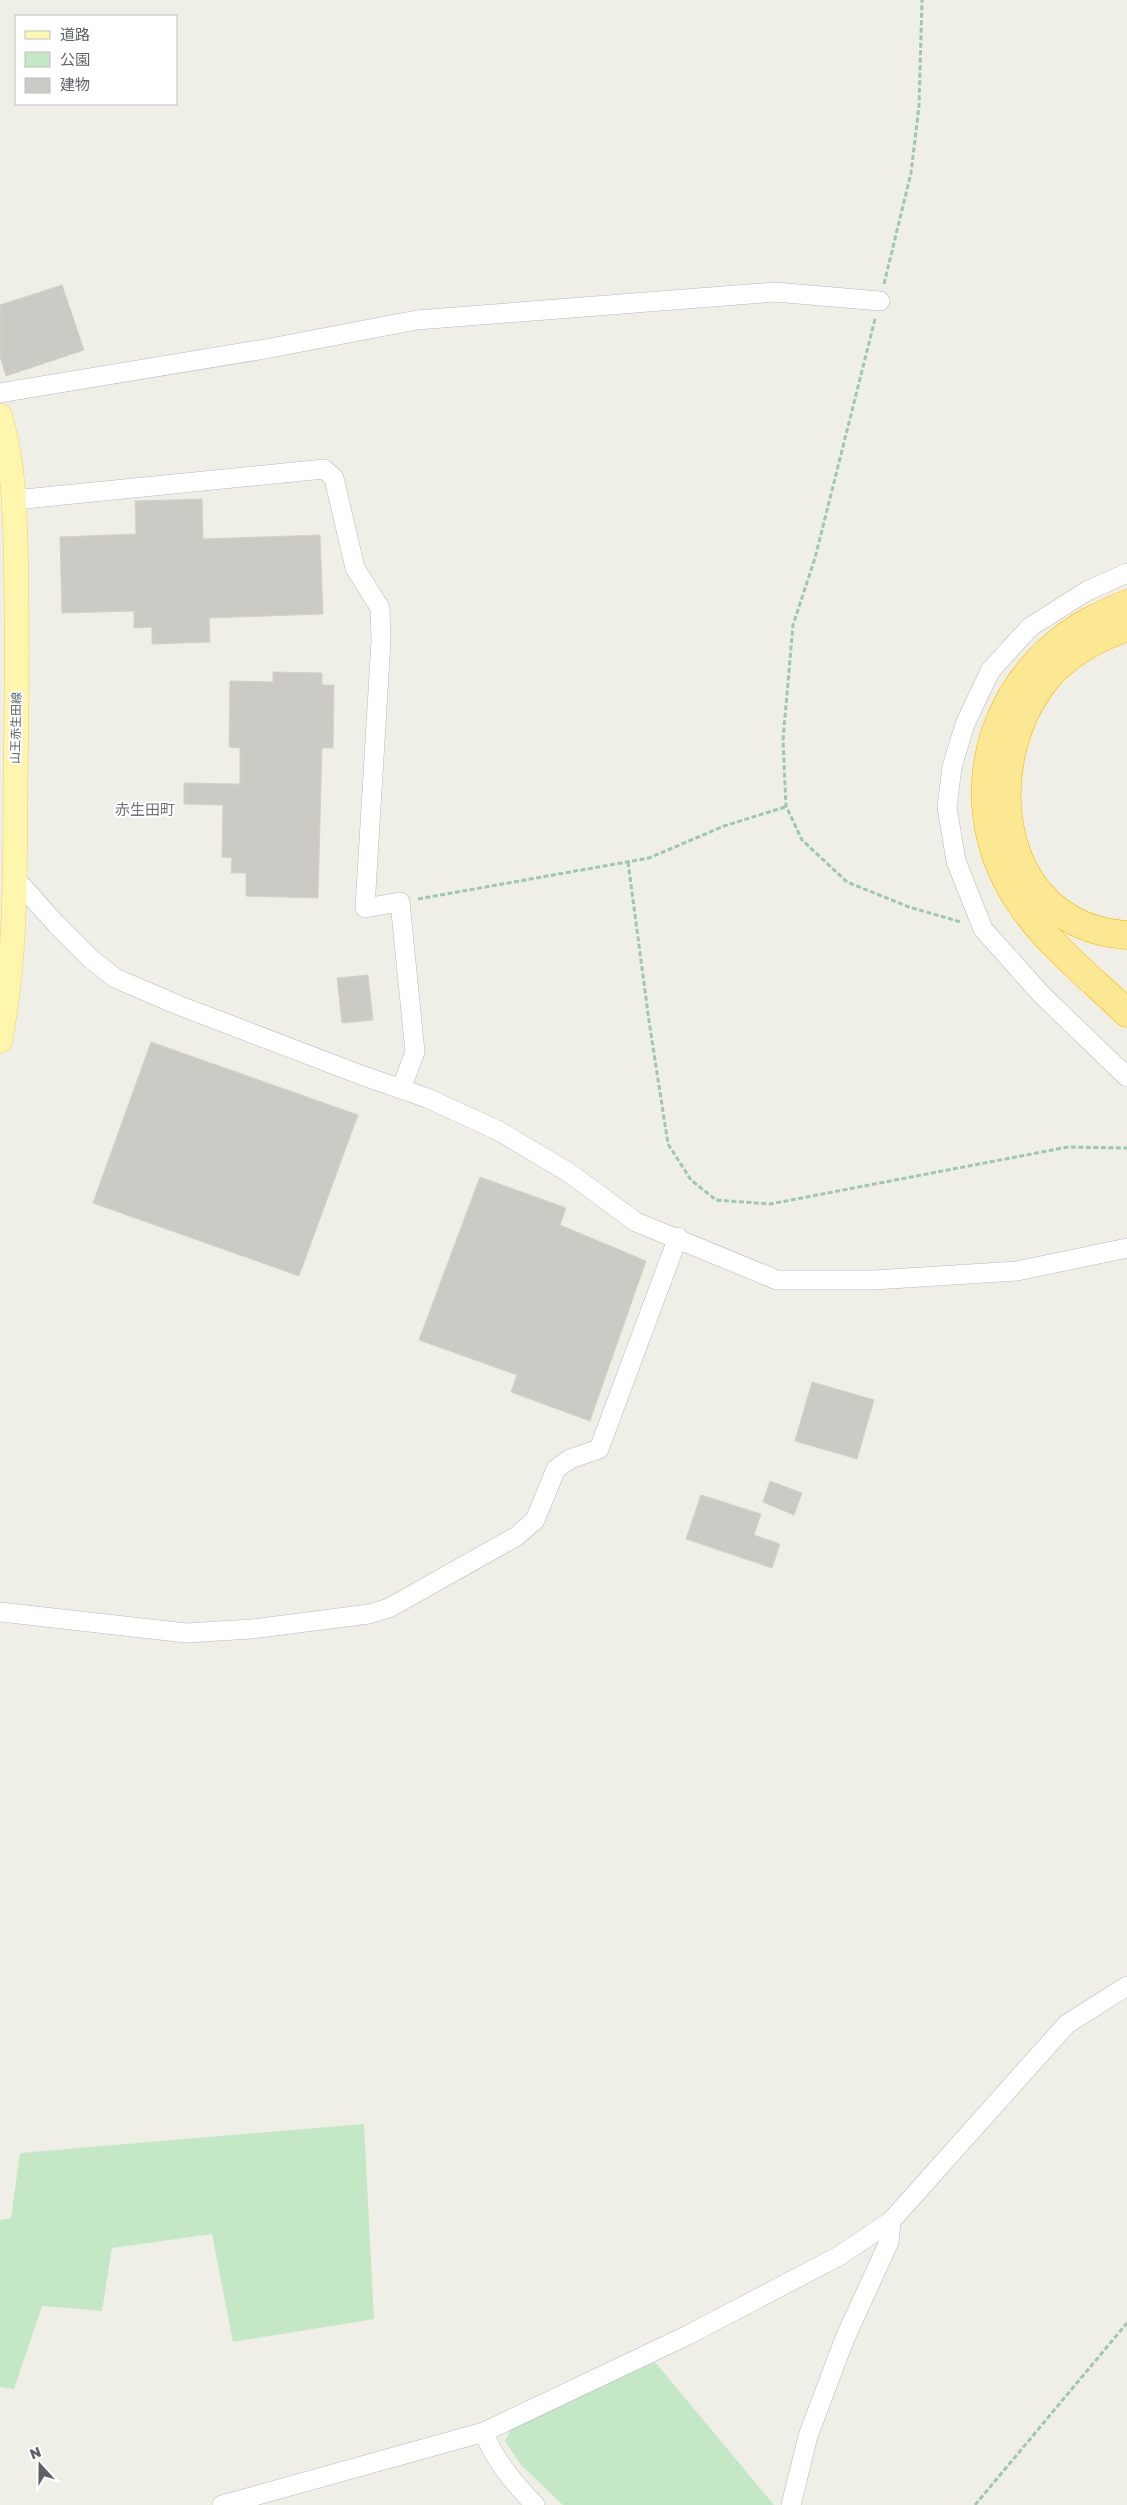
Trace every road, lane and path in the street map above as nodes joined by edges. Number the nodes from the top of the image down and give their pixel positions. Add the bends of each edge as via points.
1 (922, 0) edge
2 (880, 301) junction
3 (0, 393) edge
4 (0, 416) edge
5 (14, 500) junction
6 (1127, 573) edge
7 (1127, 604) edge
8 (1127, 627) edge
9 (9, 632) edge
10 (786, 806) junction
11 (628, 862) junction
12 (14, 876) junction
13 (400, 902) junction
14 (6, 926) edge
15 (984, 929) junction
16 (1127, 935) edge
17 (1127, 1013) edge
18 (0, 1041) edge
19 (1127, 1077) edge
20 (401, 1089) junction
21 (1127, 1148) edge
22 (678, 1237) junction
23 (1127, 1248) edge
24 (0, 1612) edge
25 (1127, 1986) edge
26 (891, 2220) junction
27 (1127, 2323) edge
28 (484, 2432) junction
29 (222, 2505) edge
30 (536, 2505) edge
31 (791, 2505) edge
32 (975, 2505) edge

1 - 2 path via 919,106 911,173
2 - 3 street via 775,292 417,320
2 - 10 path via 815,558 793,625 783,740
4 - 5 main road, 山王赤生田線
5 - 9 main road, 山王赤生田線
5 - 13 street via 324,469 334,478 355,568 380,608 381,641 364,908
6 - 15 street via 1087,591 1030,627 990,671 965,724 952,767 947,807 956,861
7 - 17 highway via 1075,629 1048,651 1016,685 994,737 986,767 984,793 992,843 1018,900 1063,953
8 - 16 highway via 1088,644 1044,681 1027,707 1015,735 1007,766 1005,794 1015,848 1027,875 1043,897 1061,913 1084,926 1108,934
9 - 12 main road, 山王赤生田線
10 - 11 path via 724,826 649,858
10 - 15 path via 802,840 847,882 908,906
11 - 13 path
11 - 21 path via 648,1021 668,1144 691,1180 716,1200 770,1204 1068,1147
12 - 14 main road, 山王赤生田線
12 - 20 street via 56,924 115,978 144,992
13 - 20 street via 415,1052
14 - 18 main road, 山王赤生田線 via 9,981
15 - 19 street via 1042,995
20 - 22 street via 499,1131 568,1172 636,1222
22 - 23 street via 766,1276 790,1280 874,1280 1017,1271
22 - 24 street via 599,1449 570,1459 556,1469 535,1520 518,1536 398,1603 369,1614 252,1630 186,1633
25 - 26 street via 1067,2024
26 - 28 street via 839,2256 688,2336
26 - 31 street via 889,2242 845,2338 808,2436
27 - 32 path
28 - 29 street
28 - 30 street via 501,2464

